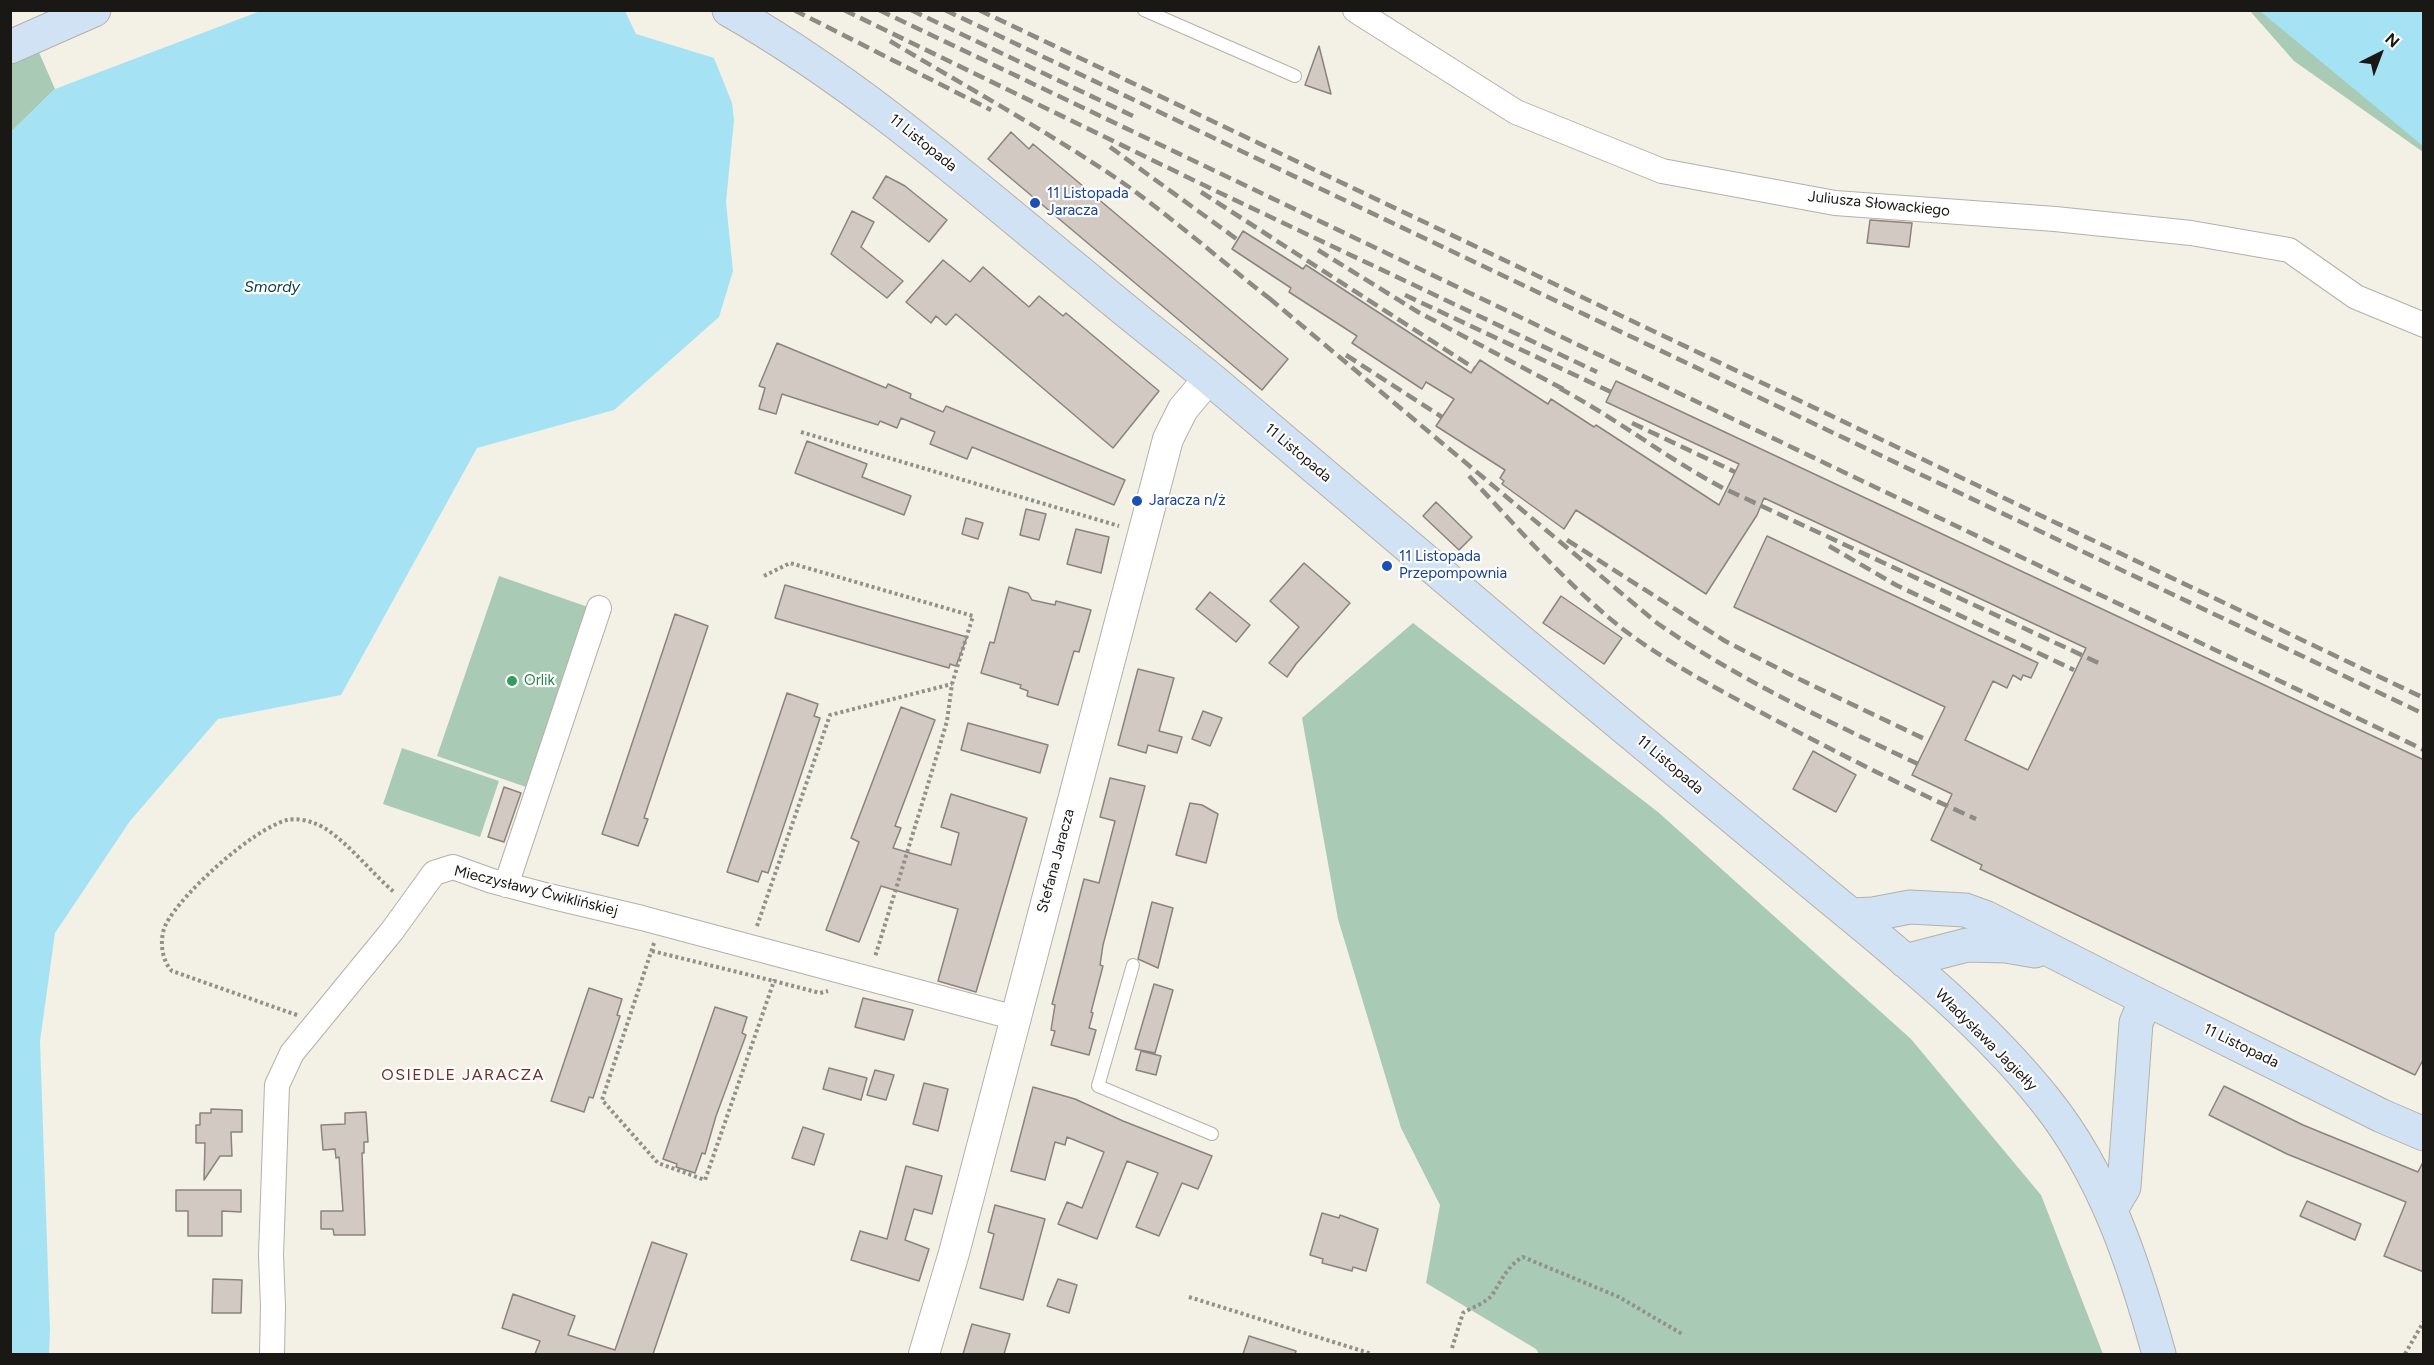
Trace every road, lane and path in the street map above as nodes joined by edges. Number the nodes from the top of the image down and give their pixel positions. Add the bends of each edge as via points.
1 (94, 10) edge
2 (729, 10) edge
3 (1144, 10) edge
4 (1355, 10) edge
5 (10, 47) edge
6 (1295, 76) dead end
7 (2424, 324) edge
8 (1209, 378) junction
9 (801, 432) dead end
10 (1129, 528) dead end
11 (764, 576) dead end
12 (599, 608) dead end
13 (952, 684) junction
14 (506, 885) junction
15 (410, 906) junction
16 (1928, 910) junction
17 (1851, 915) junction
18 (661, 923) junction
19 (754, 933) dead end
20 (652, 951) junction
21 (2059, 956) junction
22 (1905, 961) junction
23 (1133, 964) dead end
24 (869, 978) junction
25 (774, 981) junction
26 (831, 991) dead end
27 (2146, 999) junction
28 (1016, 1018) junction
29 (317, 1023) junction
30 (1212, 1134) dead end
31 (2424, 1134) edge
32 (2111, 1209) junction
33 (1189, 1297) dead end
34 (2424, 1321) edge
35 (1682, 1334) dead end
36 (1452, 1348) dead end
37 (272, 1354) edge
38 (924, 1354) edge
39 (1372, 1354) edge
40 (2159, 1354) edge
41 (2405, 1354) edge

1 - 5 main road
2 - 8 main road, 11 Listopada via 809,58 877,107
3 - 6 lane
4 - 7 street, Juliusza Słowackiego via 1516,112 1662,171 1835,203 2055,219 2190,233 2289,250 2356,297
8 - 17 main road, 11 Listopada
8 - 28 street, Stefana Jaracza via 1183,409 1168,439
9 - 10 path
11 - 13 path via 790,563 973,616
12 - 14 street
13 - 19 path via 830,715
13 - 24 path via 944,732
14 - 15 street, Mieczysławy Ćwiklińskiej via 453,867 434,873
14 - 18 street, Mieczysławy Ćwiklińskiej
15 - 29 street, Mieczysławy Ćwiklińskiej
15 - 29 path via 332,833 313,822 292,819 275,824 223,858 165,925 162,946 166,966 172,971
16 - 17 main road, 11 Listopada via 1910,907
16 - 21 main road, 11 Listopada via 1965,910
16 - 22 main road via 1908,941
17 - 22 main road, 11 Listopada
18 - 20 path
18 - 24 street, Mieczysławy Ćwiklińskiej
20 - 25 path
20 - 25 path via 602,1100 658,1163 705,1180
21 - 22 main road, 11 Listopada via 2006,946 1967,945
21 - 27 main road, 11 Listopada
22 - 32 main road, Władysława Jagiełły via 2010,1059 2047,1102 2078,1146
23 - 30 lane via 1098,1086
24 - 28 street, Mieczysławy Ćwiklińskiej
25 - 26 path via 820,993
27 - 31 main road, 11 Listopada
27 - 32 main road via 2136,1023 2124,1187
28 - 38 street, Stefana Jaracza
29 - 37 street, Mieczysławy Ćwiklińskiej via 292,1053 277,1085
32 - 40 main road, Władysława Jagiełły via 2134,1268
33 - 39 path
34 - 41 path
35 - 36 path via 1619,1297 1523,1257 1514,1262 1491,1297 1463,1313

